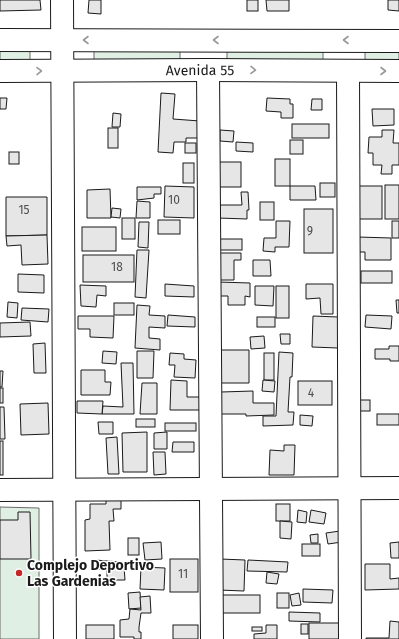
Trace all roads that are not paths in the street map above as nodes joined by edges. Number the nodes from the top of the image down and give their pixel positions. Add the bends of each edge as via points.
1 (62, 0) edge
2 (0, 40) edge
3 (62, 40) junction
4 (399, 40) edge
5 (208, 70) junction
6 (0, 71) edge
7 (62, 71) junction
8 (348, 71) junction
9 (399, 71) edge
10 (210, 488) junction
11 (349, 488) junction
12 (399, 488) edge
13 (0, 490) edge
14 (64, 490) junction
15 (65, 639) edge
16 (212, 639) edge
17 (350, 639) edge

1 - 3 street
2 - 3 street
4 -> 3 street
3 - 7 street
5 - 7 street, Avenida 55
5 -> 8 street, Avenida 55
5 - 10 street
6 -> 7 street, Avenida 55
7 - 14 street
8 -> 9 street, Avenida 55
8 - 11 street
10 - 11 street
10 - 14 street
10 - 16 street
11 - 12 street
11 - 17 street
13 - 14 street
14 - 15 street

